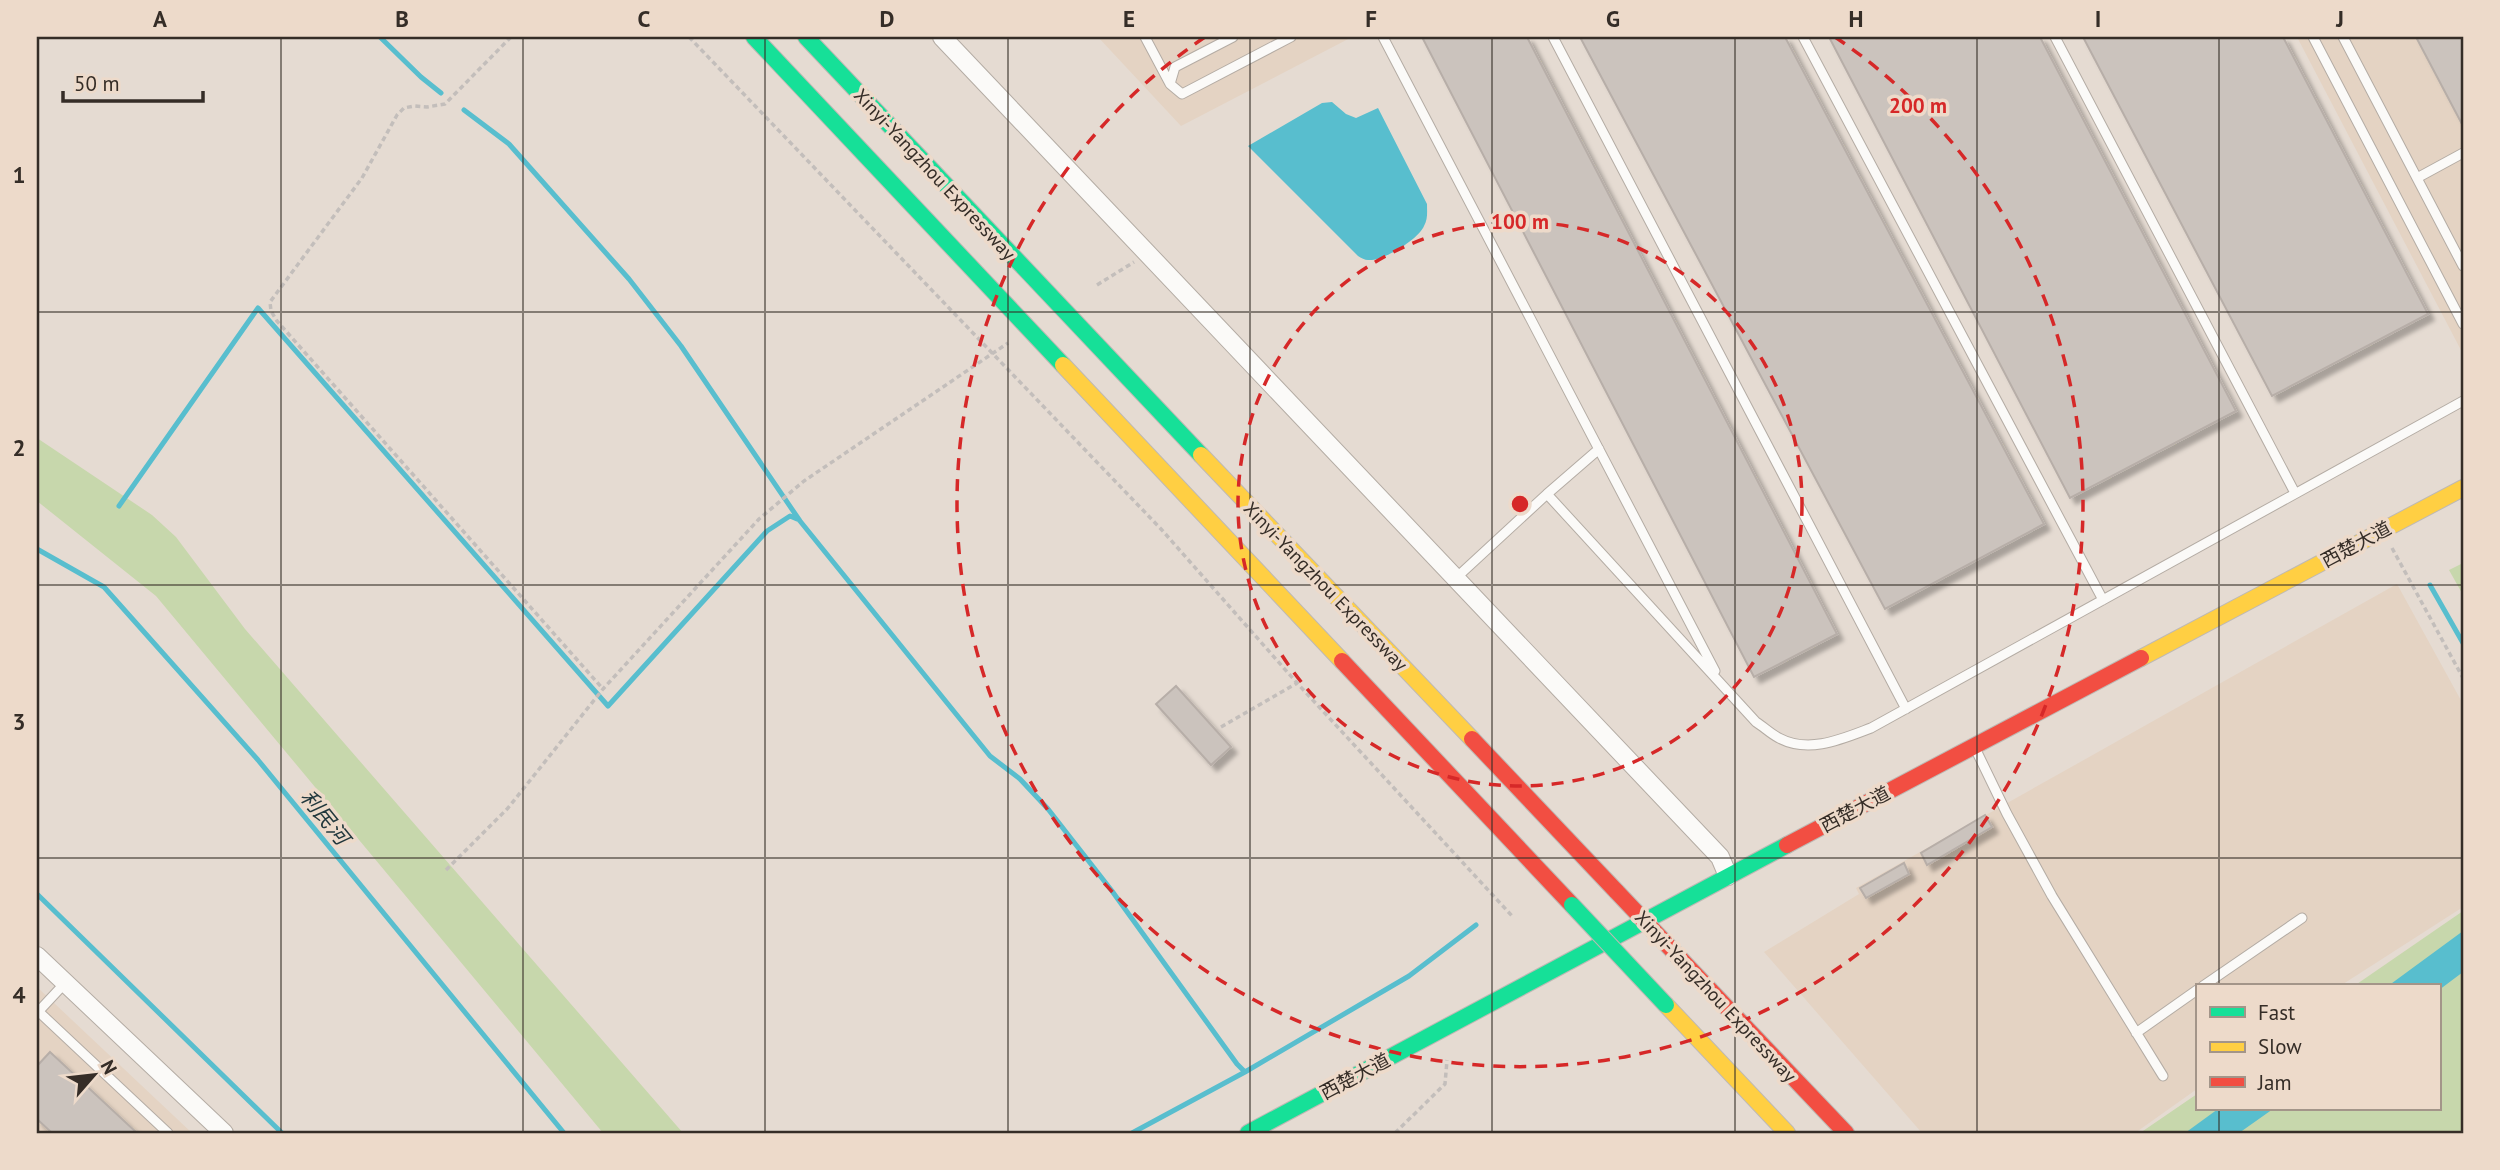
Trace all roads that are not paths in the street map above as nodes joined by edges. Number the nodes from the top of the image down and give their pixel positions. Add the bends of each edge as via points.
1 (754, 37) edge
2 (806, 37) edge
3 (942, 37) edge
4 (1145, 37) edge
5 (1233, 37) edge
6 (1291, 37) edge
7 (1383, 37) edge
8 (1553, 37) edge
9 (1803, 37) edge
10 (2055, 37) edge
11 (2313, 37) edge
12 (2343, 37) edge
13 (1170, 83) junction
14 (2463, 153) edge
15 (2417, 178) junction
16 (2463, 266) edge
17 (2463, 324) edge
18 (2463, 401) edge
19 (1599, 449) junction
20 (2463, 488) edge
21 (1547, 494) junction
22 (2295, 494) junction
23 (1456, 578) junction
24 (2103, 600) junction
25 (1722, 684) junction
26 (1906, 709) junction
27 (1974, 746) junction
28 (1728, 876) junction
29 (2302, 918) dead end
30 (37, 956) edge
31 (65, 983) junction
32 (2206, 984) edge
33 (2196, 991) edge
34 (37, 1012) edge
35 (2136, 1033) junction
36 (2163, 1076) dead end
37 (168, 1133) edge
38 (224, 1133) edge
39 (1248, 1133) edge
40 (1787, 1133) edge
41 (1846, 1133) edge

1 - 40 main road, Xinyi-Yangzhou Expressway, bridge
2 - 41 main road, Xinyi-Yangzhou Expressway, bridge
3 - 23 street
4 - 13 lane
5 - 13 lane via 1175,67
6 - 13 lane via 1182,94
7 - 19 lane
8 - 26 lane
9 - 24 lane
10 - 22 lane
11 - 17 lane
12 - 15 lane
14 - 15 lane
15 - 16 lane
18 - 22 lane
19 - 21 lane
19 - 25 lane
20 - 27 main road, 西楚大道
21 - 23 lane
21 - 25 lane
22 - 24 lane
23 - 28 street via 1720,857
24 - 26 lane
25 - 26 lane via 1756,722 1803,747 1838,741
27 - 28 main road, 西楚大道
27 - 35 lane via 2052,896
28 - 39 main road, 西楚大道
29 - 32 lane
30 - 31 street
31 - 34 lane
31 - 38 street
33 - 35 lane
34 - 37 lane
35 - 36 lane

